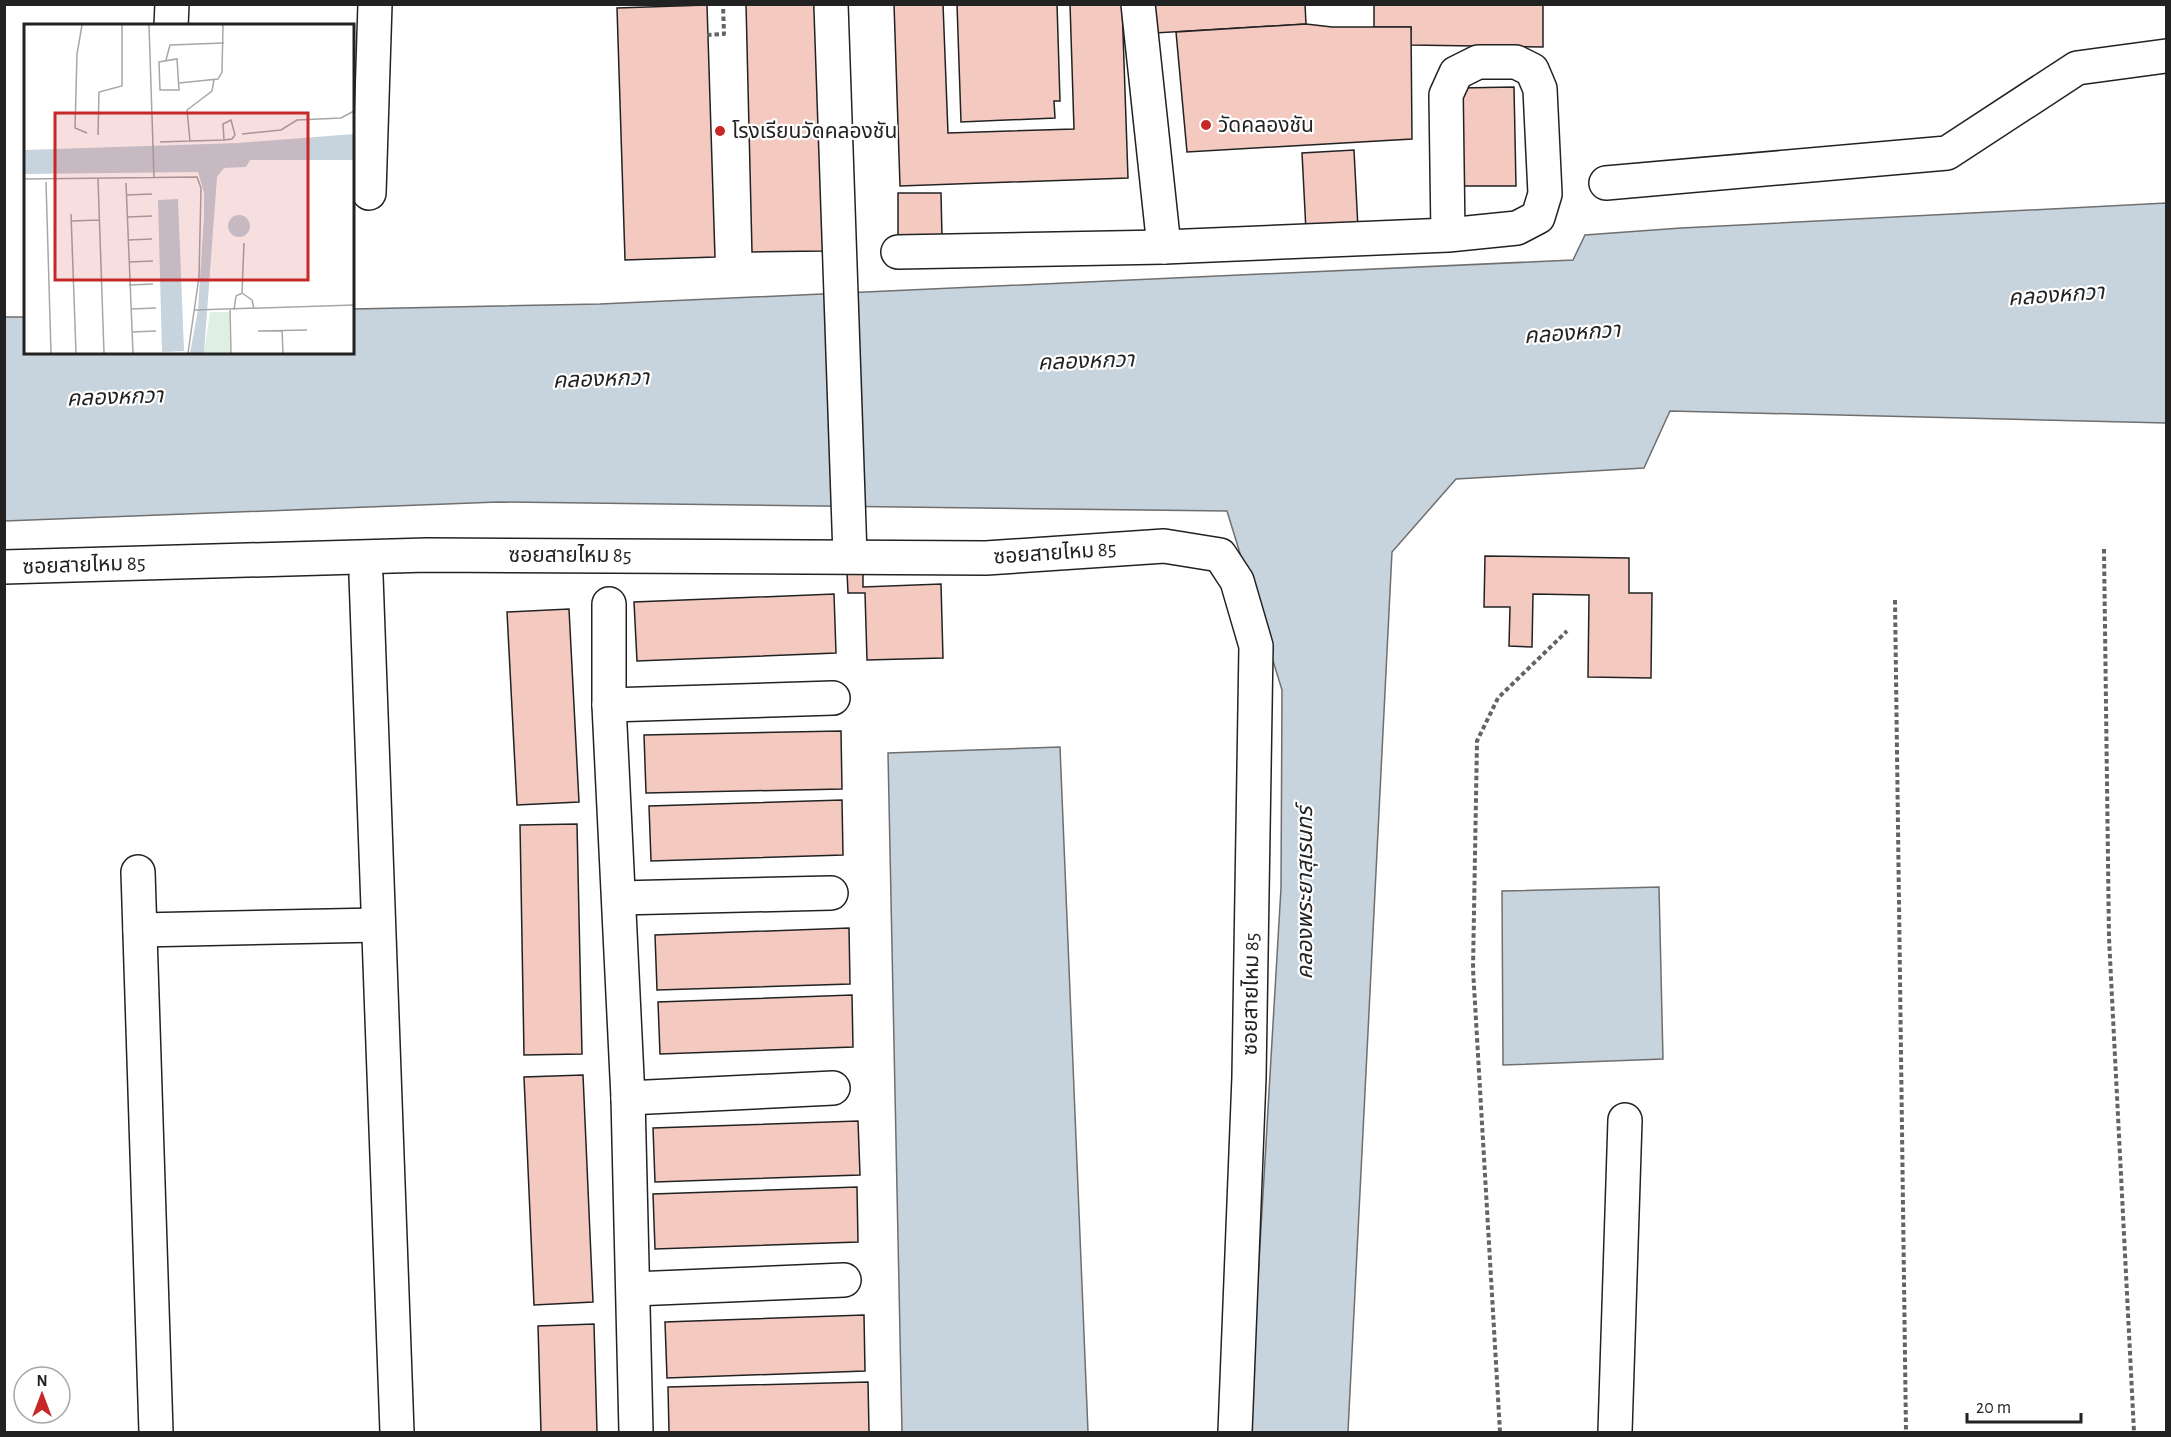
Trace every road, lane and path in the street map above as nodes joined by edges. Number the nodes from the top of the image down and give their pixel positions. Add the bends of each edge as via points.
1 (172, 4) edge
2 (375, 4) edge
3 (723, 4) edge
4 (831, 4) edge
5 (1138, 4) edge
6 (171, 24) edge
7 (707, 35) dead end
8 (2166, 56) edge
9 (1606, 183) dead end
10 (369, 193) dead end
11 (1448, 235) junction
12 (1164, 247) junction
13 (898, 252) dead end
14 (2104, 549) dead end
15 (850, 556) junction
16 (4, 567) edge
17 (366, 576) dead end
18 (1895, 600) dead end
19 (609, 604) dead end
20 (1567, 631) dead end
21 (833, 698) dead end
22 (609, 705) junction
23 (138, 872) dead end
24 (831, 893) dead end
25 (619, 898) junction
26 (378, 925) junction
27 (140, 930) junction
28 (833, 1088) dead end
29 (628, 1098) junction
30 (1625, 1120) dead end
31 (844, 1280) dead end
32 (634, 1289) junction
33 (156, 1432) edge
34 (397, 1432) edge
35 (636, 1432) edge
36 (1235, 1432) edge
37 (1500, 1432) edge
38 (1615, 1432) edge
39 (1906, 1432) edge
40 (2133, 1432) edge

1 - 6 street
2 - 10 street
3 - 7 path via 724,34
4 - 15 street
5 - 12 street
8 - 9 street via 2077,68 1947,153
11 - 11 street via 1446,95 1456,73 1478,62 1516,62 1532,70 1540,89 1545,194 1538,217 1517,228
11 - 12 street
12 - 13 street
14 - 40 path via 2109,938
15 - 16 street, ซอยสายไหม 85 via 427,555
15 - 36 street, ซอยสายไหม 85 via 986,558 1164,546 1220,555 1237,581 1256,646 1249,1077
17 - 26 street
18 - 39 path
19 - 22 street
20 - 37 path via 1498,698 1477,741 1473,969
21 - 22 street
22 - 25 street
23 - 27 street
24 - 25 street
25 - 29 street
26 - 27 street
26 - 34 street
27 - 33 street
28 - 29 street
29 - 32 street
30 - 38 street
31 - 32 street
32 - 35 street

